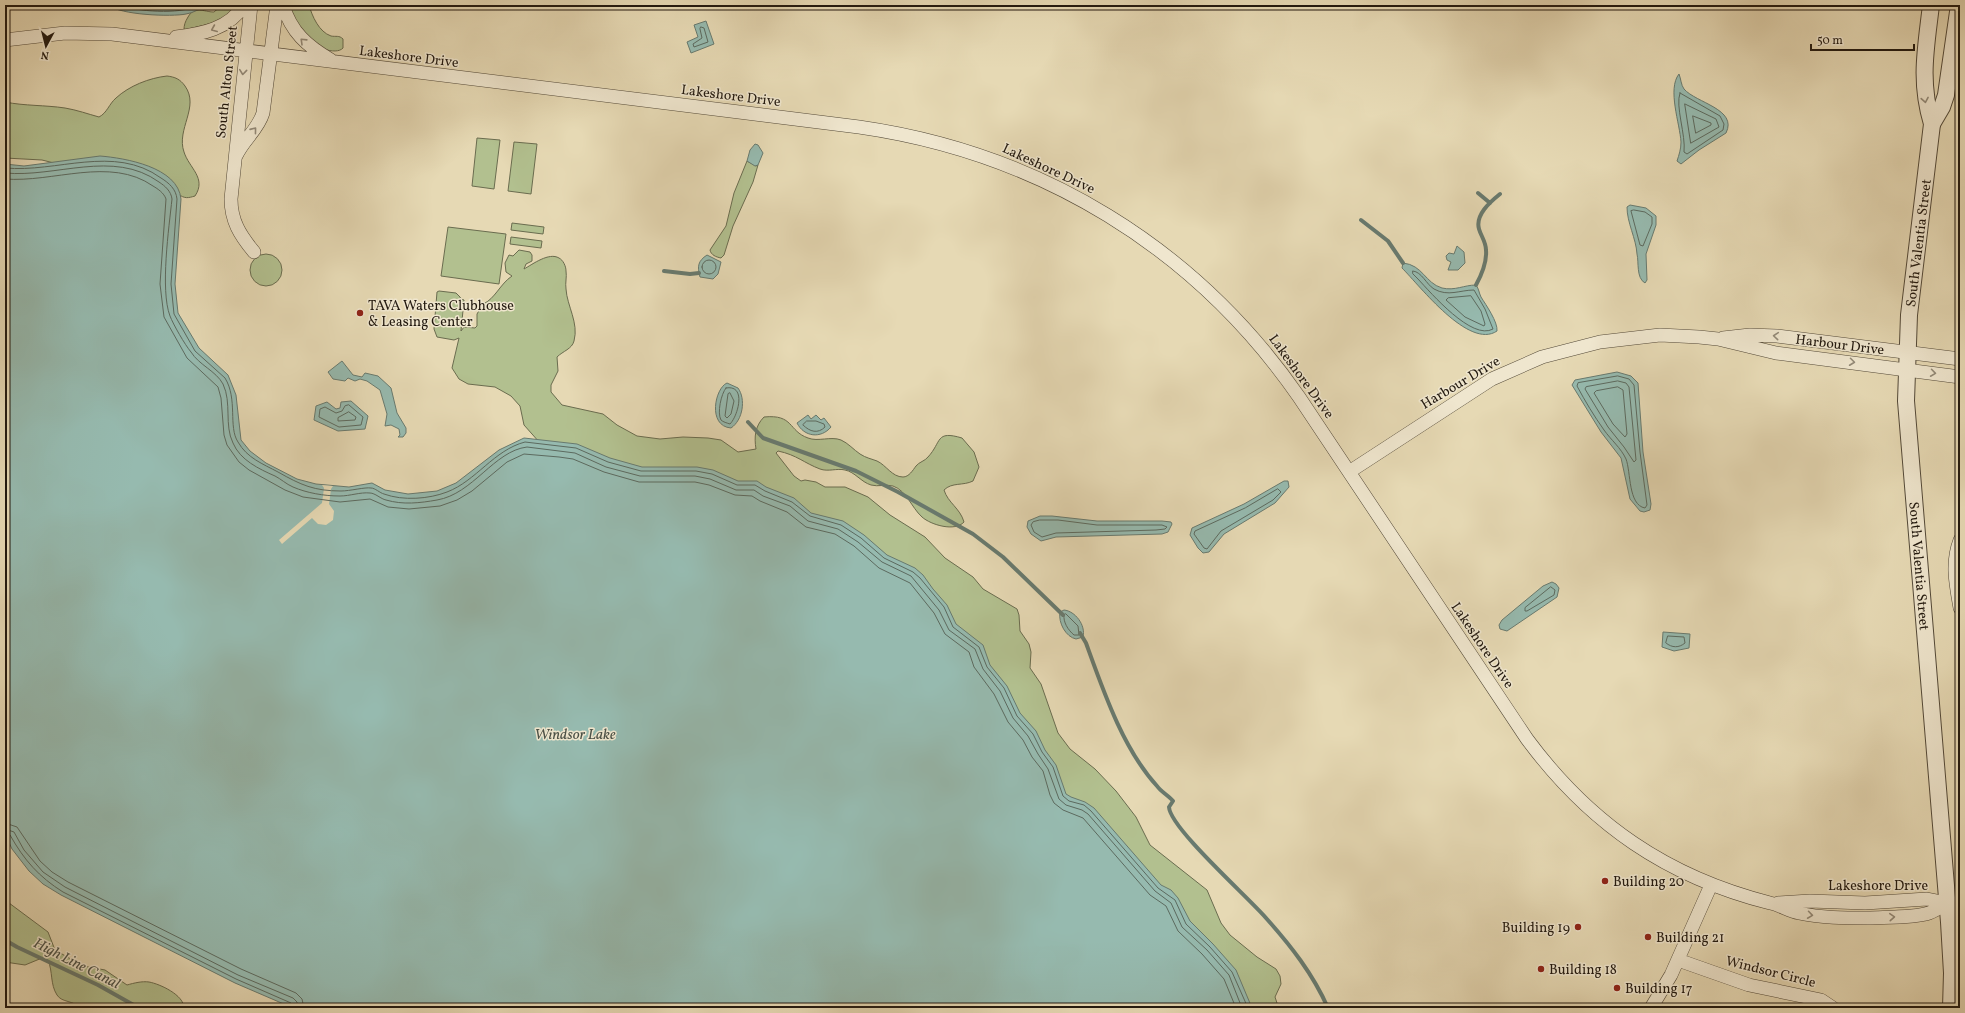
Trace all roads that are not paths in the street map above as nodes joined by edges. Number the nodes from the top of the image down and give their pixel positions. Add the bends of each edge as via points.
1 (244, 5) edge
2 (251, 5) edge
3 (277, 5) edge
4 (283, 5) edge
5 (1931, 5) edge
6 (1959, 5) edge
7 (157, 39) junction
8 (5, 40) edge
9 (245, 51) junction
10 (272, 54) junction
11 (336, 62) junction
12 (1932, 124) junction
13 (234, 163) junction
14 (254, 252) dead end
15 (1718, 339) junction
16 (1906, 352) junction
17 (1960, 359) edge
18 (1906, 369) junction
19 (1960, 377) edge
20 (1349, 472) junction
21 (1960, 540) edge
22 (1960, 608) edge
23 (1711, 885) junction
24 (1947, 904) junction
25 (1678, 960) junction
26 (1651, 1008) edge
27 (1833, 1008) edge
28 (1951, 1008) edge

1 -> 7 street via 230,21 211,31
2 - 9 street, South Alton Street
3 - 10 street, South Alton Street
11 -> 4 street via 314,50 301,39 290,24
5 -> 12 street, South Valentia Street via 1924,82 1925,100
6 - 12 street, South Valentia Street via 1946,95
7 - 8 street, Lakeshore Drive via 75,32
7 - 9 street, Lakeshore Drive
9 - 10 street, Lakeshore Drive
9 -> 13 street, South Alton Street
10 - 11 street, Lakeshore Drive
13 -> 10 street, South Alton Street via 241,146 262,116
11 - 20 street, Lakeshore Drive via 878,130 950,146 1019,169 1072,194 1110,216 1167,256 1209,292 1252,335 1272,360
12 - 16 street, South Valentia Street
13 - 14 street, South Alton Street via 232,216 238,231
16 -> 15 street, Harbour Drive via 1767,335
15 -> 18 street, Harbour Drive via 1776,353
15 - 20 street, Harbour Drive via 1665,335 1618,339 1576,347 1528,362 1483,384
16 - 17 street, Harbour Drive
16 - 18 street, South Valentia Street
18 -> 19 street, Harbour Drive
18 - 24 street, South Valentia Street via 1907,432
20 - 23 street, Lakeshore Drive via 1515,722 1550,770 1579,800 1620,835 1661,861
21 - 22 street via 1954,573
23 - 24 street, Lakeshore Drive via 1773,904 1810,901 1866,903 1927,899
23 - 25 street
24 - 28 street, South Valentia Street via 1952,966
25 - 26 street
25 - 27 street, Windsor Circle via 1749,985 1821,1000

